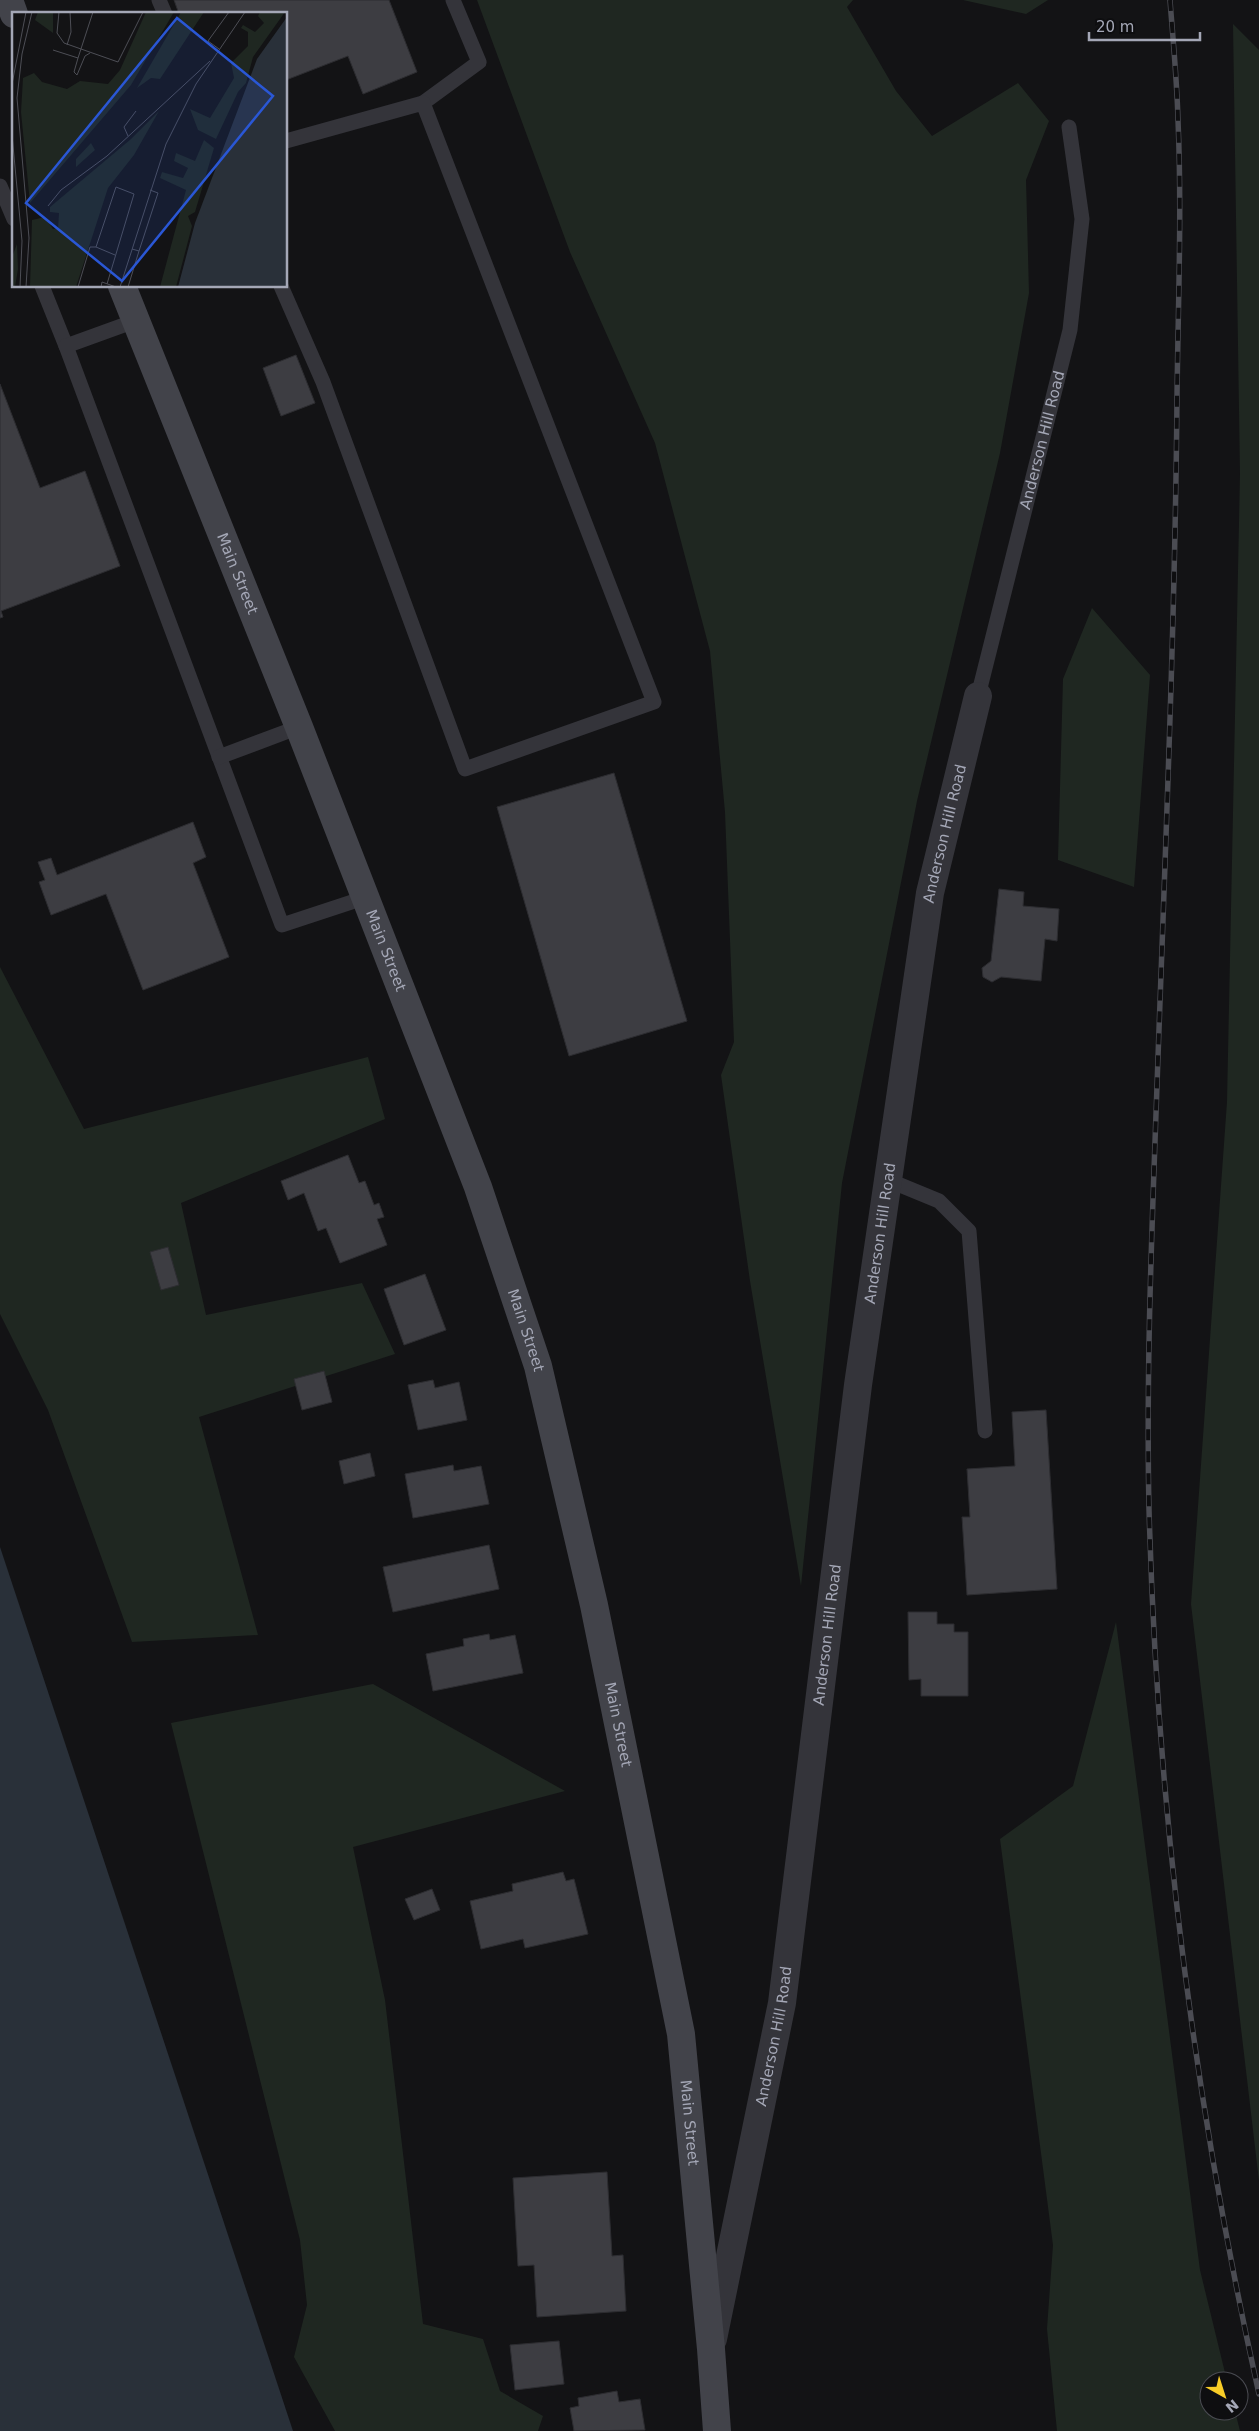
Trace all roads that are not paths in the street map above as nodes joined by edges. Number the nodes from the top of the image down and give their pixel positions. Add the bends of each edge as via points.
1 (159, 0) edge
2 (453, 0) edge
3 (164, 12) edge
4 (423, 103) junction
5 (1069, 127) dead end
6 (288, 139) edge
7 (0, 186) edge
8 (12, 214) edge
9 (43, 288) edge
10 (123, 288) edge
11 (282, 288) edge
12 (136, 321) junction
13 (66, 346) junction
14 (978, 696) joint
15 (299, 727) junction
16 (219, 756) junction
17 (364, 898) junction
18 (888, 1180) junction
19 (985, 1431) dead end
20 (711, 2349) junction
21 (717, 2431) edge

1 - 3 lane
2 - 4 lane via 479,62
4 - 6 lane
4 - 11 lane via 654,702 464,768 323,382
5 - 14 lane, Anderson Hill Road via 1082,219 1070,330
7 - 8 lane
9 - 13 lane
10 - 12 main road, Main Street
12 - 13 lane
12 - 15 main road, Main Street
13 - 16 lane
14 - 18 street, Anderson Hill Road via 930,893
15 - 16 lane
15 - 17 main road, Main Street
16 - 17 lane via 282,925
17 - 20 main road, Main Street via 478,1187 538,1366 594,1605 681,2034
18 - 19 lane via 939,1201 969,1231
18 - 20 street, Anderson Hill Road via 858,1386 782,2003
20 - 21 main road, Main Street

